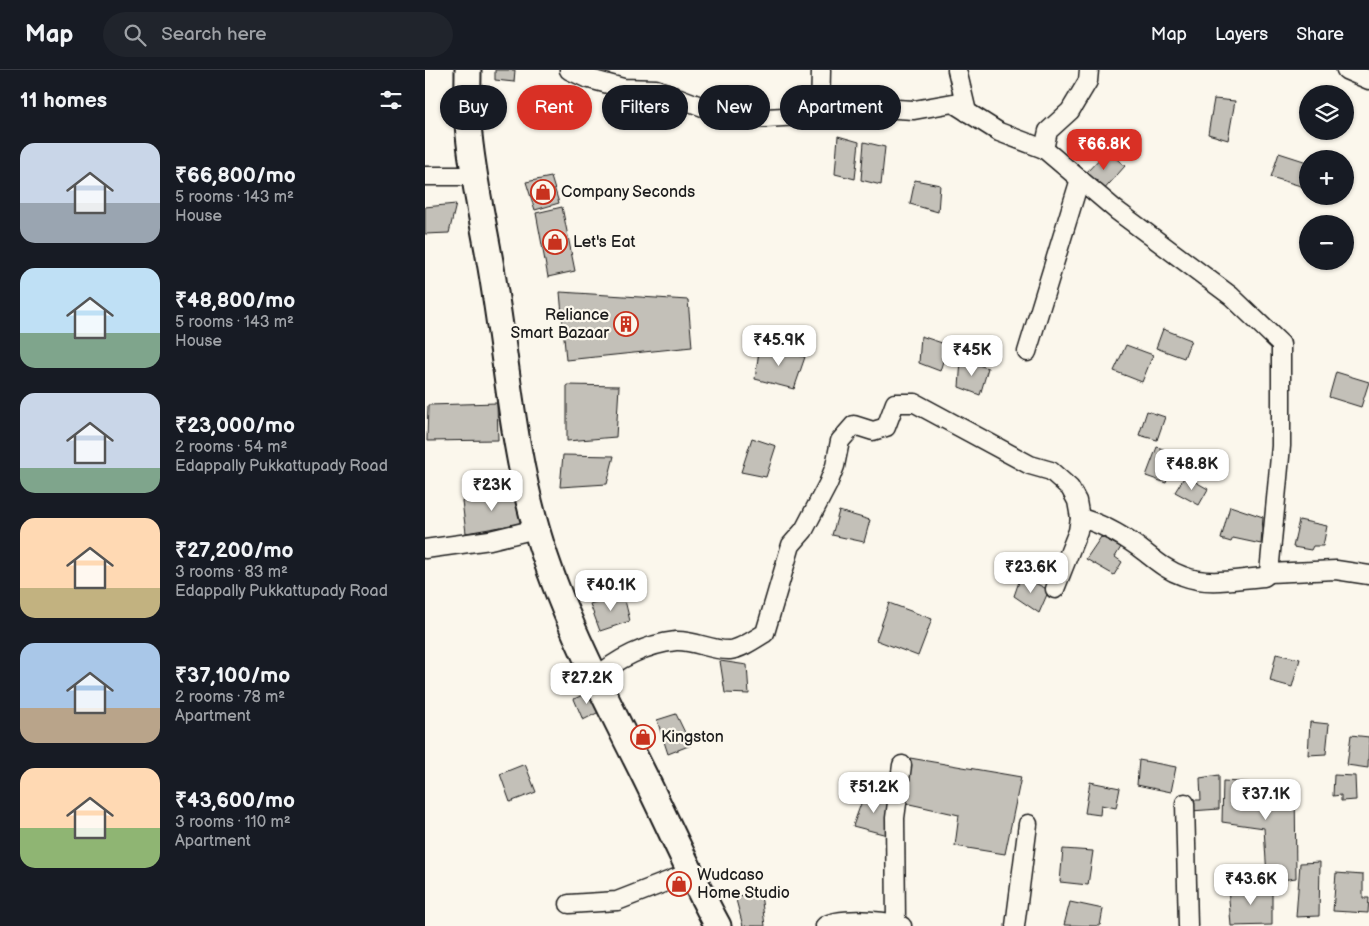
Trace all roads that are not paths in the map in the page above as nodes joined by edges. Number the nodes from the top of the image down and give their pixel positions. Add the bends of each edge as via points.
1 (468, 70) edge
2 (569, 70) edge
3 (821, 70) edge
4 (957, 70) edge
5 (1089, 70) edge
6 (1346, 70) edge
7 (1369, 80) edge
8 (821, 85) edge
9 (901, 109) edge
10 (967, 112) junction
11 (780, 117) edge
12 (1044, 149) junction
13 (425, 176) edge
14 (475, 176) junction
15 (1081, 179) junction
16 (1027, 352) dead end
17 (1080, 518) junction
18 (536, 529) junction
19 (425, 548) edge
20 (1269, 574) junction
21 (1369, 575) edge
22 (1055, 589) dead end
23 (596, 678) junction
24 (902, 765) dead end
25 (1185, 803) dead end
26 (1028, 824) dead end
27 (689, 873) junction
28 (569, 904) dead end
29 (899, 925) edge
30 (718, 926) edge
31 (825, 926) edge
32 (1015, 926) edge
33 (1188, 926) edge

1 - 14 main road via 468,124
2 - 11 street via 623,88 656,90 745,119
3 - 8 street
4 - 10 street
5 - 12 street via 1088,81 1070,111 1048,131
6 - 7 street
9 - 10 street via 953,103
10 - 12 street via 999,132
12 - 15 street
13 - 14 street
14 - 18 main road via 507,364 520,465
15 - 16 street
15 - 20 street via 1116,210 1231,296 1281,344 1281,446
17 - 20 street via 1102,523 1158,564 1183,576 1213,582
17 - 22 street
17 - 23 street via 1077,501 1070,488 1051,471 1030,465 915,403 895,402 886,427 873,431 854,425 840,441 827,484 803,530 791,545 765,632 731,650 677,641 650,648 608,667
18 - 19 street via 490,540
18 - 23 main road via 572,630
20 - 21 street via 1336,570
23 - 27 main road via 665,816
24 - 29 street via 895,818
25 - 33 street
26 - 32 street
27 - 28 street via 617,901
27 - 30 main road
29 - 31 street via 846,919 831,921

